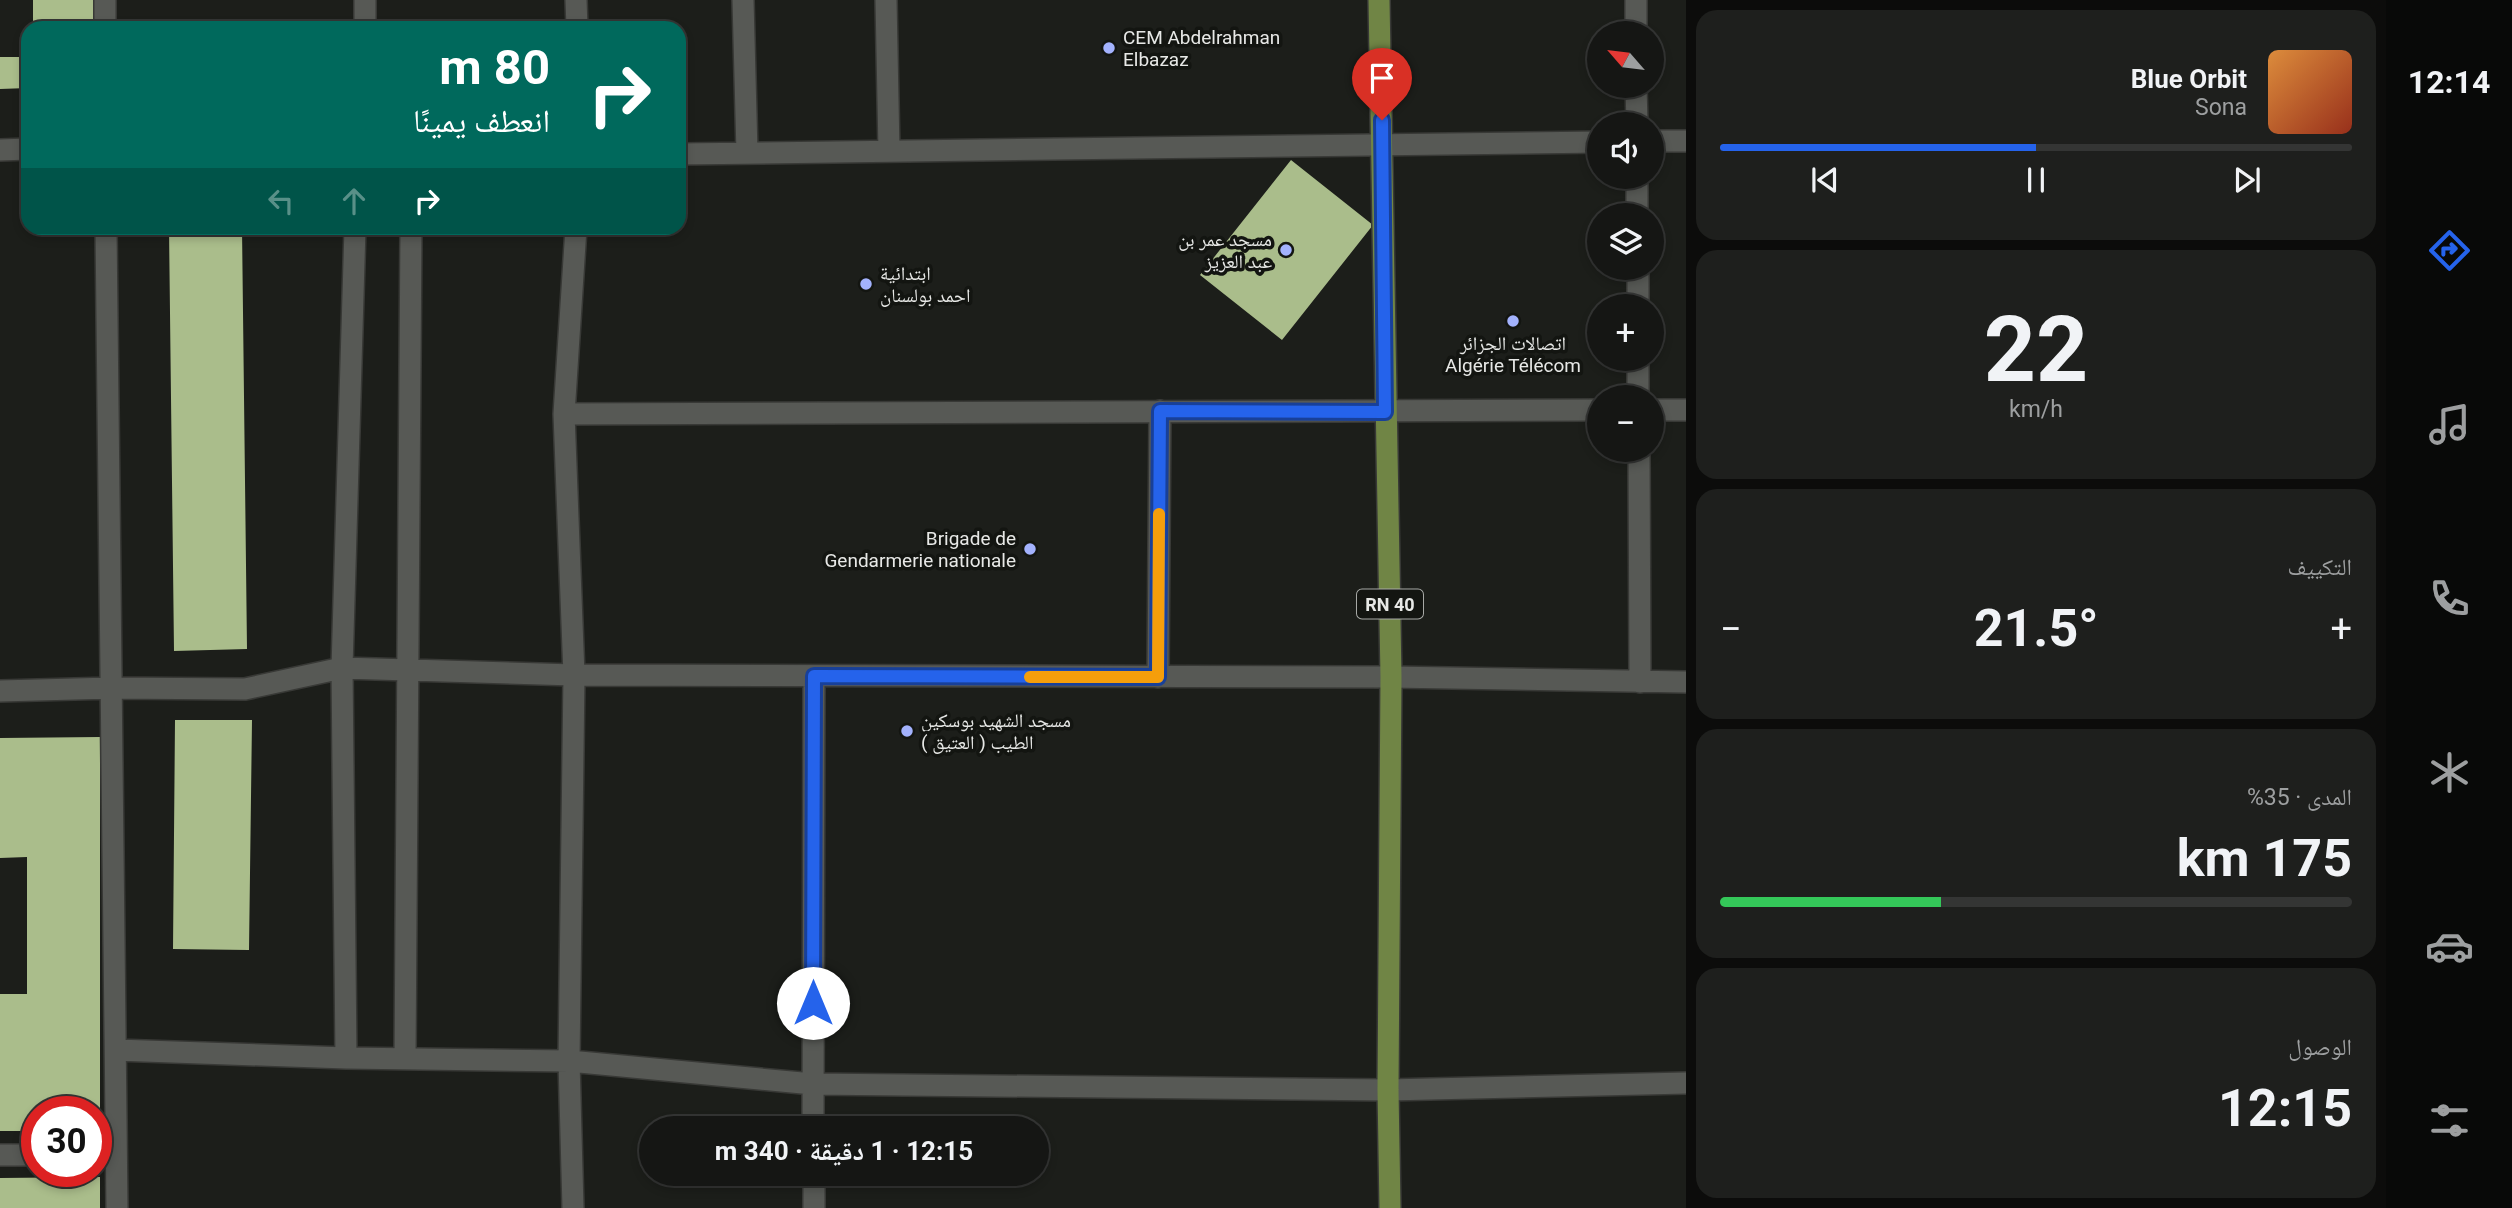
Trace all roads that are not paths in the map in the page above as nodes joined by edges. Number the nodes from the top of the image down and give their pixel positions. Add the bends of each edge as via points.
1 (105, 0) edge
2 (365, 0) edge
3 (576, 0) edge
4 (743, 0) edge
5 (886, 0) edge
6 (1379, 0) edge
7 (1636, 0) edge
8 (105, 21) edge
9 (365, 21) edge
10 (577, 21) edge
11 (1636, 21) edge
12 (1664, 141) edge
13 (1686, 141) edge
14 (1587, 142) edge
15 (1383, 144) junction
16 (21, 149) edge
17 (0, 150) edge
18 (888, 150) junction
19 (747, 153) junction
20 (686, 154) edge
21 (106, 235) edge
22 (355, 235) edge
23 (411, 235) edge
24 (576, 235) edge
25 (1587, 410) edge
26 (1664, 410) edge
27 (1686, 410) edge
28 (1160, 411) junction
29 (1385, 412) junction
30 (564, 414) junction
31 (1639, 462) edge
32 (342, 668) junction
33 (407, 669) junction
34 (574, 675) junction
35 (814, 676) junction
36 (1158, 677) junction
37 (1391, 677) junction
38 (1640, 682) junction
39 (1686, 682) edge
40 (112, 688) junction
41 (0, 691) edge
42 (116, 1050) junction
43 (346, 1058) junction
44 (405, 1058) junction
45 (569, 1061) junction
46 (1686, 1083) edge
47 (813, 1084) junction
48 (1388, 1090) junction
49 (112, 1097) edge
50 (813, 1116) edge
51 (0, 1155) edge
52 (21, 1155) edge
53 (112, 1182) edge
54 (814, 1186) edge
55 (117, 1208) edge
56 (573, 1208) edge
57 (814, 1208) edge
58 (1390, 1208) edge

1 - 8 street
2 - 9 street
3 - 10 street
4 - 19 street
5 - 18 street
6 - 15 main road, RN 40
7 - 11 street
12 - 13 street
14 - 15 street
15 - 18 street
15 - 29 main road, RN 40
16 - 17 street
18 - 19 street
19 - 20 street
21 - 40 street
22 - 32 street
23 - 33 street
24 - 30 street
25 - 29 street
26 - 27 street
28 - 29 street
28 - 30 street
28 - 36 street
29 - 37 main road, RN 40
30 - 34 street
31 - 38 street
32 - 33 street
32 - 40 street via 245,689
32 - 43 street
33 - 34 street
33 - 44 street
34 - 35 street
34 - 45 street
35 - 36 street
35 - 47 street
36 - 37 street
37 - 38 street
37 - 48 main road, RN 40
38 - 39 street
40 - 41 street
40 - 42 street
42 - 43 street
42 - 49 street
43 - 44 street
44 - 45 street
45 - 47 street
45 - 56 street
46 - 48 street
47 - 48 street
47 - 50 street
48 - 58 main road, RN 40
51 - 52 street
53 - 55 street
54 - 57 street

